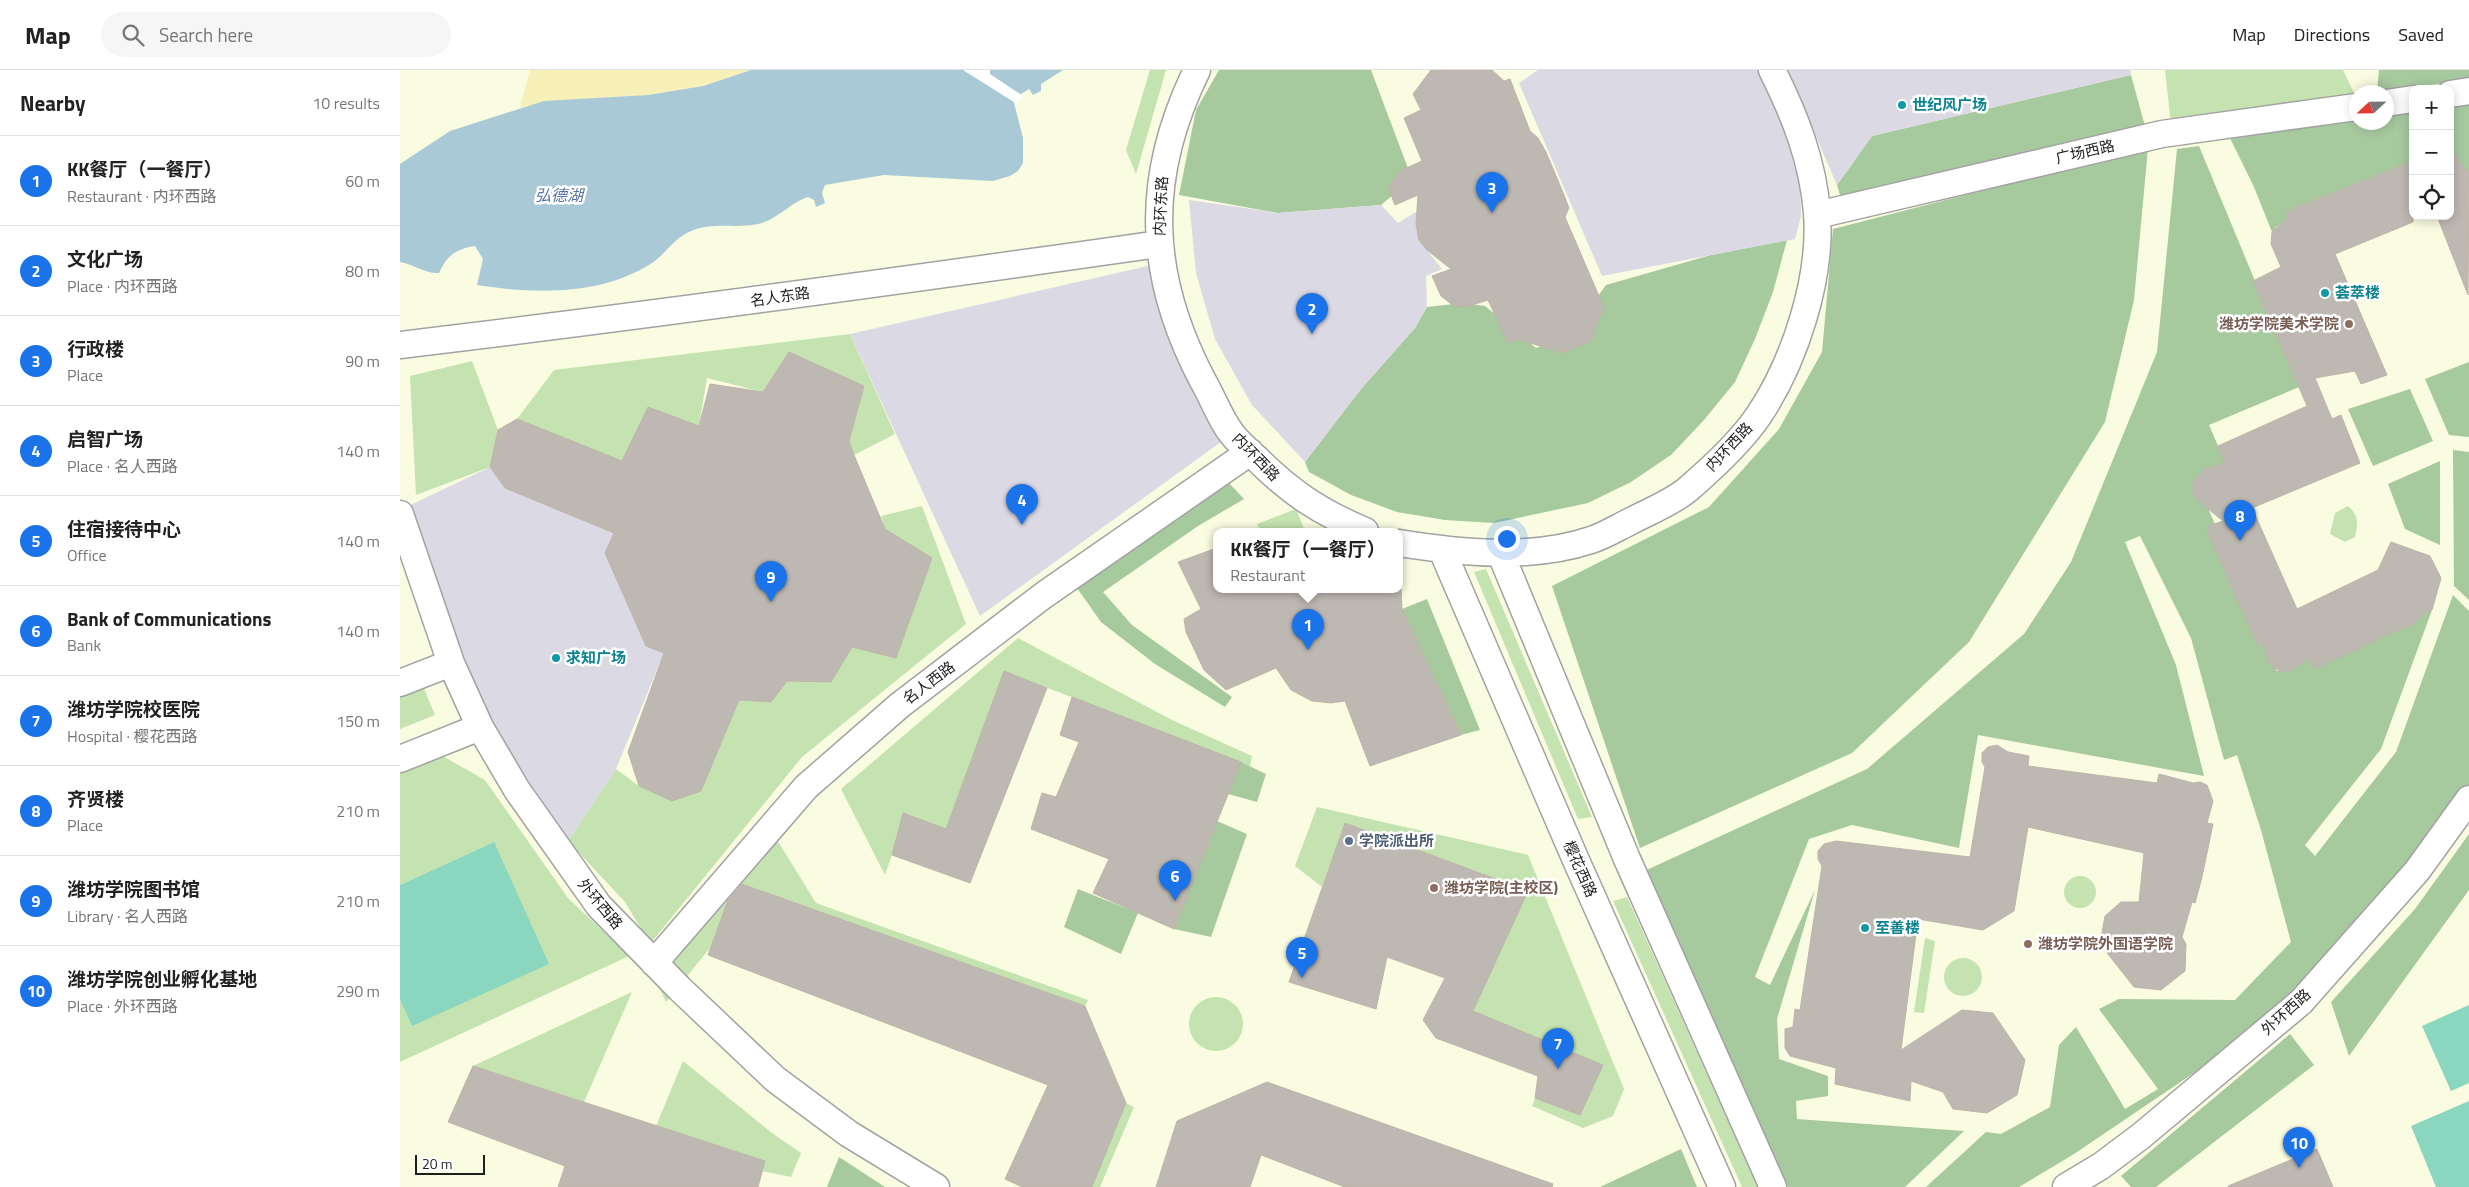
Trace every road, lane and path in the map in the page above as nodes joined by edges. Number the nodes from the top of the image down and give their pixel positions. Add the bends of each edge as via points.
1 (1197, 70) edge
2 (1772, 70) edge
3 (2469, 91) edge
4 (2454, 93) edge
5 (2409, 100) edge
6 (2394, 102) edge
7 (2349, 108) edge
8 (1817, 215) junction
9 (1159, 244) junction
10 (400, 345) edge
11 (1184, 345) joint
12 (1250, 452) junction
13 (400, 514) edge
14 (1358, 528) edge
15 (1403, 544) edge
16 (1442, 550) junction
17 (1500, 552) junction
18 (451, 662) junction
19 (400, 683) edge
20 (480, 727) junction
21 (400, 759) edge
22 (2469, 799) edge
23 (654, 963) junction
24 (936, 1187) edge
25 (1722, 1187) edge
26 (1774, 1187) edge
27 (2066, 1187) edge

1 - 9 street, 内环东路 via 1169,138 1164,160 1160,184
2 - 8 street, 内环西路 via 1801,132 1812,173
3 - 4 street
5 - 6 street
7 - 8 street, 广场西路 via 2162,134
8 - 17 street, 内环西路 via 1814,268 1804,320 1783,371 1759,415 1722,456 1686,491 1592,540 1554,549
9 - 10 street, 名人东路 via 652,315
9 - 11 street, 内环东路 via 1164,284
11 - 12 street, 内环西路 via 1232,434
12 - 14 street, 内环西路 via 1284,486 1332,517
12 - 23 street, 名人西路 via 1044,595 900,705 806,787
13 - 18 street, 外环西路
15 - 16 street, 内环西路
16 - 17 street, 内环西路
16 - 25 street, 樱花西路
17 - 26 street via 1627,859
18 - 19 street
18 - 20 street, 外环西路
20 - 21 street
20 - 23 street, 外环西路 via 517,790 599,906
22 - 27 street, 外环西路 via 2417,871 2301,1002 2141,1136
23 - 24 street, 外环西路 via 775,1079 849,1134

